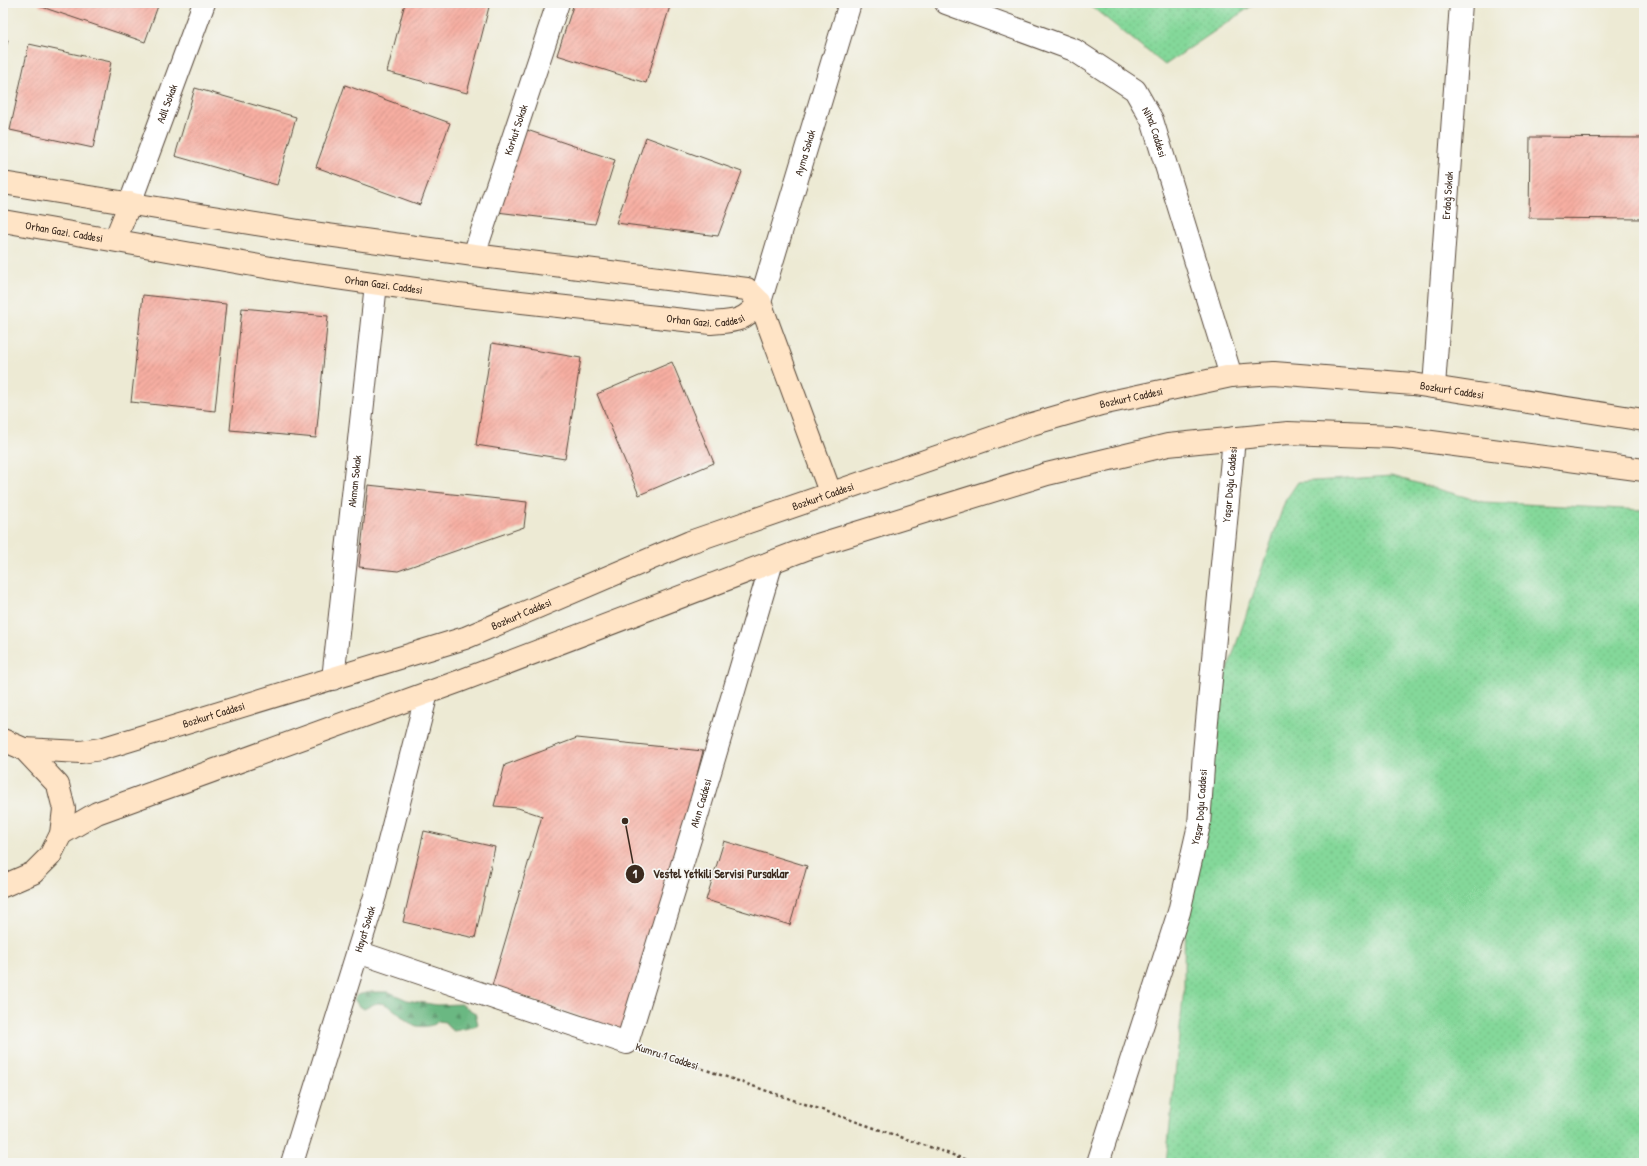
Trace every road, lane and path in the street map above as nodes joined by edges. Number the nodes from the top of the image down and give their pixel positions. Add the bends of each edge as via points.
1 (204, 3) edge
2 (558, 3) edge
3 (850, 3) edge
4 (946, 3) edge
5 (1461, 3) edge
6 (3, 183) edge
7 (130, 203) junction
8 (3, 221) edge
9 (115, 240) junction
10 (474, 256) junction
11 (376, 284) junction
12 (760, 302) junction
13 (1231, 376) junction
14 (1434, 387) junction
15 (1644, 420) edge
16 (1234, 438) junction
17 (1644, 470) edge
18 (830, 492) junction
19 (772, 562) junction
20 (333, 679) junction
21 (427, 692) junction
22 (3, 739) edge
23 (24, 749) junction
24 (61, 834) junction
25 (3, 886) edge
26 (358, 952) junction
27 (627, 1043) junction
28 (292, 1163) edge
29 (976, 1163) edge
30 (1098, 1163) edge

1 - 7 street, Adil Sokak
2 - 10 street, Korkut Sokak
3 - 12 street, Ayma Sokak
4 - 13 street, Nihal Caddesi via 1074,50 1135,90 1152,120
5 - 14 street, Erdağ Sokak
6 - 7 street, Orhan Gazi. Caddesi
7 - 9 street
7 - 10 street, Orhan Gazi. Caddesi
8 - 9 street, Orhan Gazi. Caddesi
9 - 11 street, Orhan Gazi. Caddesi
10 - 12 street, Orhan Gazi. Caddesi via 730,286 747,289
11 - 12 street, Orhan Gazi. Caddesi via 711,323 733,321 749,315
11 - 20 street, Akman Sokak
12 - 18 street, Orhan Gazi. Caddesi
13 - 14 street, Bozkurt Caddesi via 1274,373
13 - 18 street, Bozkurt Caddesi via 1101,404 1032,424
14 - 15 street, Bozkurt Caddesi
16 - 17 street via 1288,433 1394,437
16 - 19 street via 1168,445 1047,474 812,547
16 - 30 street, Yaşar Doğu Caddesi via 1199,825 1179,912
18 - 20 street, Bozkurt Caddesi via 690,542 465,638
19 - 21 street
19 - 27 street, Akın Caddesi
20 - 23 street, Bozkurt Caddesi via 101,749 81,752
21 - 24 street via 97,813
21 - 26 street, Hayat Sokak via 375,896
22 - 23 street
23 - 24 street via 58,785 64,809
24 - 25 street via 50,856 33,874
26 - 27 street, Kumru 1 Caddesi
26 - 28 street, Hayat Sokak
27 - 29 path, Kumru 1 Caddesi

